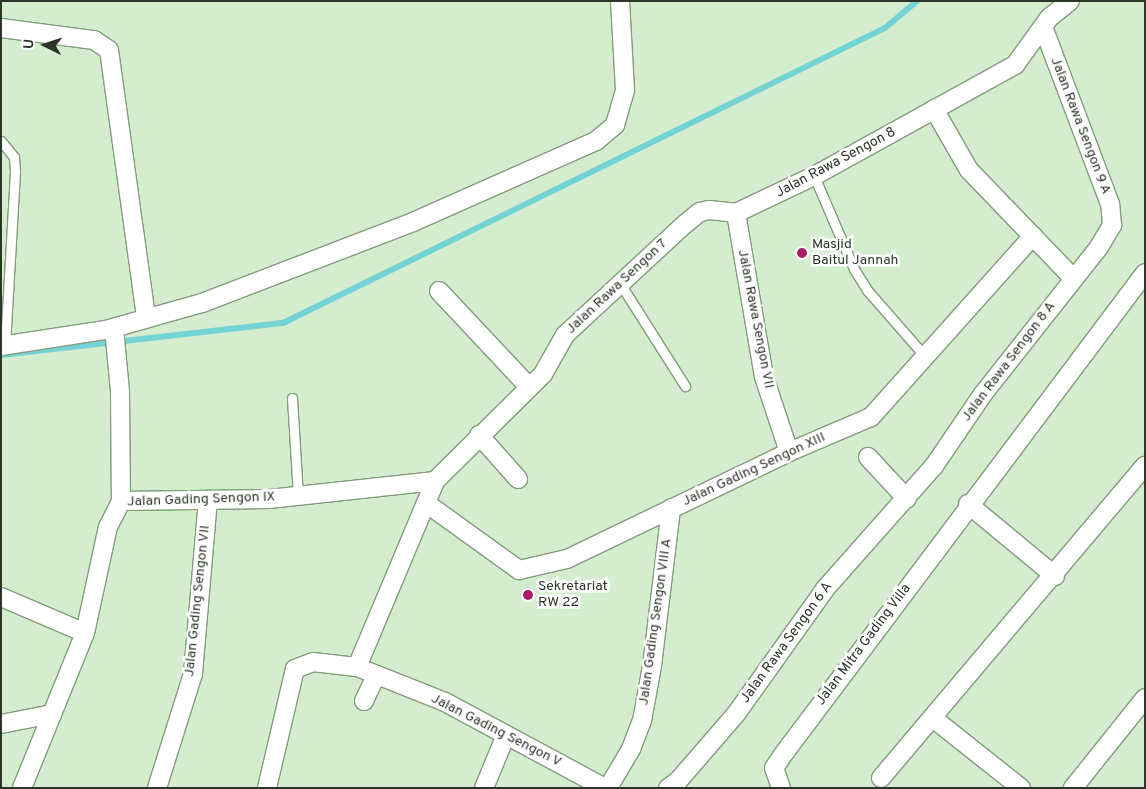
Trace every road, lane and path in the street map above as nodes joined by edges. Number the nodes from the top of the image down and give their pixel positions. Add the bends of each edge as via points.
1 (620, 1) edge
2 (1070, 1) edge
3 (1043, 27) junction
4 (1, 28) edge
5 (934, 109) junction
6 (1, 141) edge
7 (814, 176) junction
8 (736, 213) junction
9 (1112, 226) joint
10 (1033, 236) junction
11 (1145, 273) edge
12 (1073, 278) junction
13 (621, 285) junction
14 (439, 291) dead end
15 (146, 318) junction
16 (115, 332) junction
17 (3, 346) edge
18 (924, 355) junction
19 (685, 386) dead end
20 (529, 387) junction
21 (292, 398) dead end
22 (479, 435) junction
23 (789, 452) junction
24 (868, 457) dead end
25 (1145, 466) edge
26 (518, 479) dead end
27 (435, 481) junction
28 (298, 496) junction
29 (907, 499) junction
30 (208, 500) junction
31 (121, 501) junction
32 (426, 503) junction
33 (968, 504) junction
34 (671, 508) junction
35 (1055, 576) junction
36 (1, 597) edge
37 (85, 633) junction
38 (357, 667) junction
39 (376, 675) junction
40 (1145, 698) edge
41 (364, 701) dead end
42 (52, 714) junction
43 (934, 719) junction
44 (1, 724) edge
45 (506, 735) junction
46 (881, 778) dead end
47 (22, 788) edge
48 (156, 788) edge
49 (267, 788) edge
50 (484, 788) edge
51 (606, 788) edge
52 (668, 788) edge
53 (781, 788) edge
54 (1020, 788) edge
55 (1073, 788) edge

1 - 15 street via 623,98 615,125 596,141 413,222 202,303
2 - 3 street, Jalan Rawa Sengon 8
3 - 5 street, Jalan Rawa Sengon 8 via 1015,65
3 - 9 street, Jalan Rawa Sengon 9 A via 1110,204
4 - 15 street via 94,40 110,50
5 - 7 street, Jalan Rawa Sengon 8
5 - 10 street via 969,170
6 - 17 lane via 14,156 15,172
7 - 8 street, Jalan Rawa Sengon 8
7 - 18 lane via 863,283
8 - 13 street, Jalan Rawa Sengon 7 via 700,212
8 - 23 street, Jalan Rawa Sengon VII via 764,377
9 - 12 street, Jalan Rawa Sengon 8 A
10 - 12 street
10 - 18 street, Jalan Gading Sengon XIII
11 - 33 street, Jalan Mitra Gading Villa
12 - 29 street, Jalan Rawa Sengon 8 A
13 - 19 lane
13 - 20 street, Jalan Rawa Sengon 7 via 565,335 543,374
14 - 20 street
15 - 16 street
16 - 17 street
16 - 31 street via 120,392
18 - 23 street, Jalan Gading Sengon XIII via 871,417
20 - 22 street, Jalan Rawa Sengon 7
21 - 28 lane
22 - 26 street
22 - 27 street, Jalan Rawa Sengon 7
23 - 34 street, Jalan Gading Sengon XIII
24 - 29 street
25 - 35 street
27 - 28 street, Jalan Gading Sengon IX
27 - 32 street
28 - 30 street, Jalan Gading Sengon IX
29 - 52 street, Jalan Rawa Sengon 6 A via 825,589 736,714 678,781
30 - 31 street, Jalan Gading Sengon IX
30 - 48 street, Jalan Gading Sengon VII via 193,674
31 - 37 street, Jalan Gading Sengon IX via 108,527
32 - 34 street, Jalan Gading Sengon XIII via 520,570 566,559
32 - 38 street
33 - 35 street
33 - 53 street, Jalan Mitra Gading Villa via 774,768
34 - 51 street, Jalan Gading Sengon VIII A via 642,721 631,749
35 - 43 street
36 - 37 street
37 - 42 street, Jalan Gading Sengon IX
38 - 39 street, Jalan Gading Sengon V
38 - 49 street, Jalan Gading Sengon V via 313,662 295,669
39 - 41 street
39 - 45 street, Jalan Gading Sengon V via 445,702
40 - 55 street
42 - 44 street
42 - 47 street, Jalan Gading Sengon IX
43 - 46 street
43 - 54 street
45 - 50 street
45 - 51 street, Jalan Gading Sengon V

